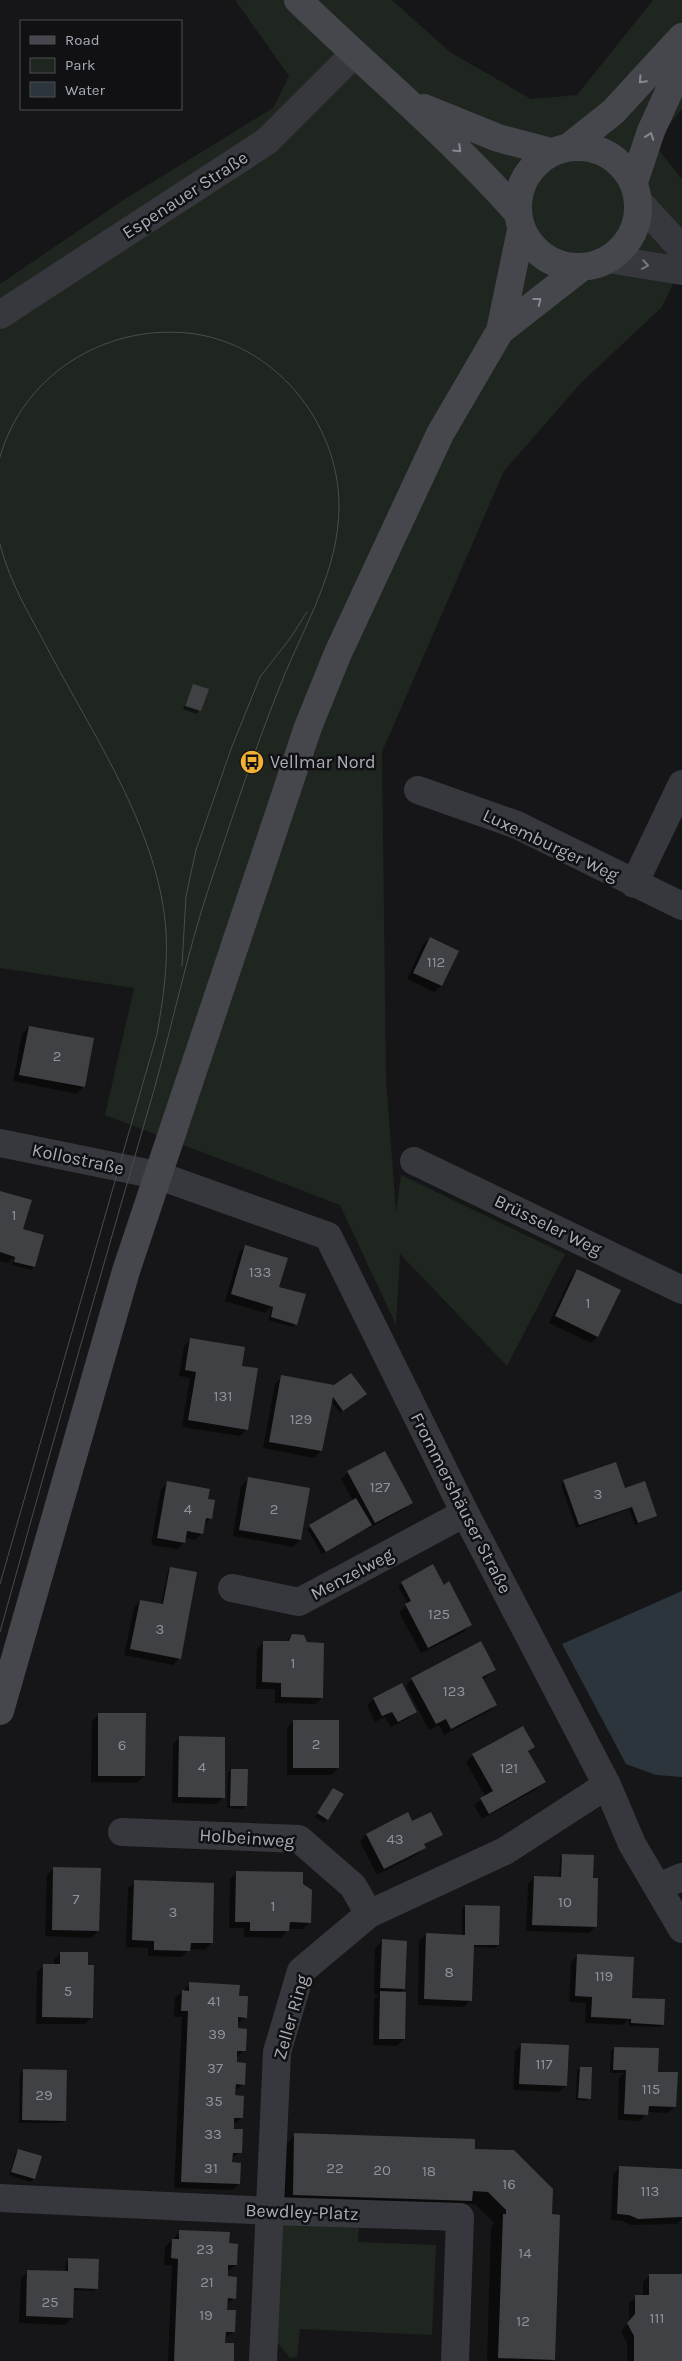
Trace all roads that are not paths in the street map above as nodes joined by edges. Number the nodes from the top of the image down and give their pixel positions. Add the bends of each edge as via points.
1 (298, 0) edge
2 (682, 37) edge
3 (354, 54) junction
4 (682, 63) edge
5 (411, 103) junction
6 (561, 149) junction
7 (636, 191) junction
8 (519, 221) junction
9 (682, 249) edge
10 (608, 258) junction
11 (582, 267) junction
12 (682, 271) edge
13 (0, 315) edge
14 (500, 331) junction
15 (682, 784) edge
16 (418, 790) dead end
17 (634, 884) junction
18 (682, 906) edge
19 (0, 1143) edge
20 (414, 1160) dead end
21 (157, 1176) junction
22 (682, 1290) edge
23 (465, 1512) junction
24 (232, 1588) dead end
25 (0, 1711) edge
26 (607, 1785) junction
27 (122, 1832) dead end
28 (670, 1882) edge
29 (369, 1914) junction
30 (682, 1929) edge
31 (0, 2198) edge
32 (271, 2211) junction
33 (263, 2361) edge
34 (455, 2361) edge

1 - 3 main road
2 -> 6 main road via 613,112
3 - 5 main road
3 - 13 street, Espenauer Straße via 267,141
7 -> 4 main road via 651,131
5 - 6 main road via 498,138
5 -> 8 main road via 478,168
6 - 7 main road via 590,147 608,154 623,166
6 - 8 main road via 536,163 524,177 518,194
7 - 9 street
7 - 10 main road via 637,220 630,238
8 - 11 main road via 531,246 545,258 562,266
8 - 14 main road
10 - 11 main road
10 -> 12 street
14 -> 11 main road
14 - 21 main road via 440,434 338,653 308,727
15 - 17 street
16 - 17 street, Luxemburger Weg via 517,825
17 - 18 street, Luxemburger Weg
19 - 21 street, Kollostraße
20 - 22 street, Brüsseler Weg
21 - 23 street, Frommershäuser Straße via 328,1236
21 - 25 main road via 126,1271
23 - 24 street, Menzelweg via 299,1602
23 - 26 street, Frommershäuser Straße
26 - 28 street, Frommershäuser Straße via 632,1844
26 - 29 street, Zeller Ring via 505,1852
27 - 29 street, Holbeinweg via 299,1838 353,1886
28 - 30 street, Frommershäuser Straße
29 - 32 street, Zeller Ring via 301,1971 277,2052
31 - 32 street, Bewdley-Platz
32 - 33 street, Zeller Ring
32 - 34 street, Bewdley-Platz via 460,2217

